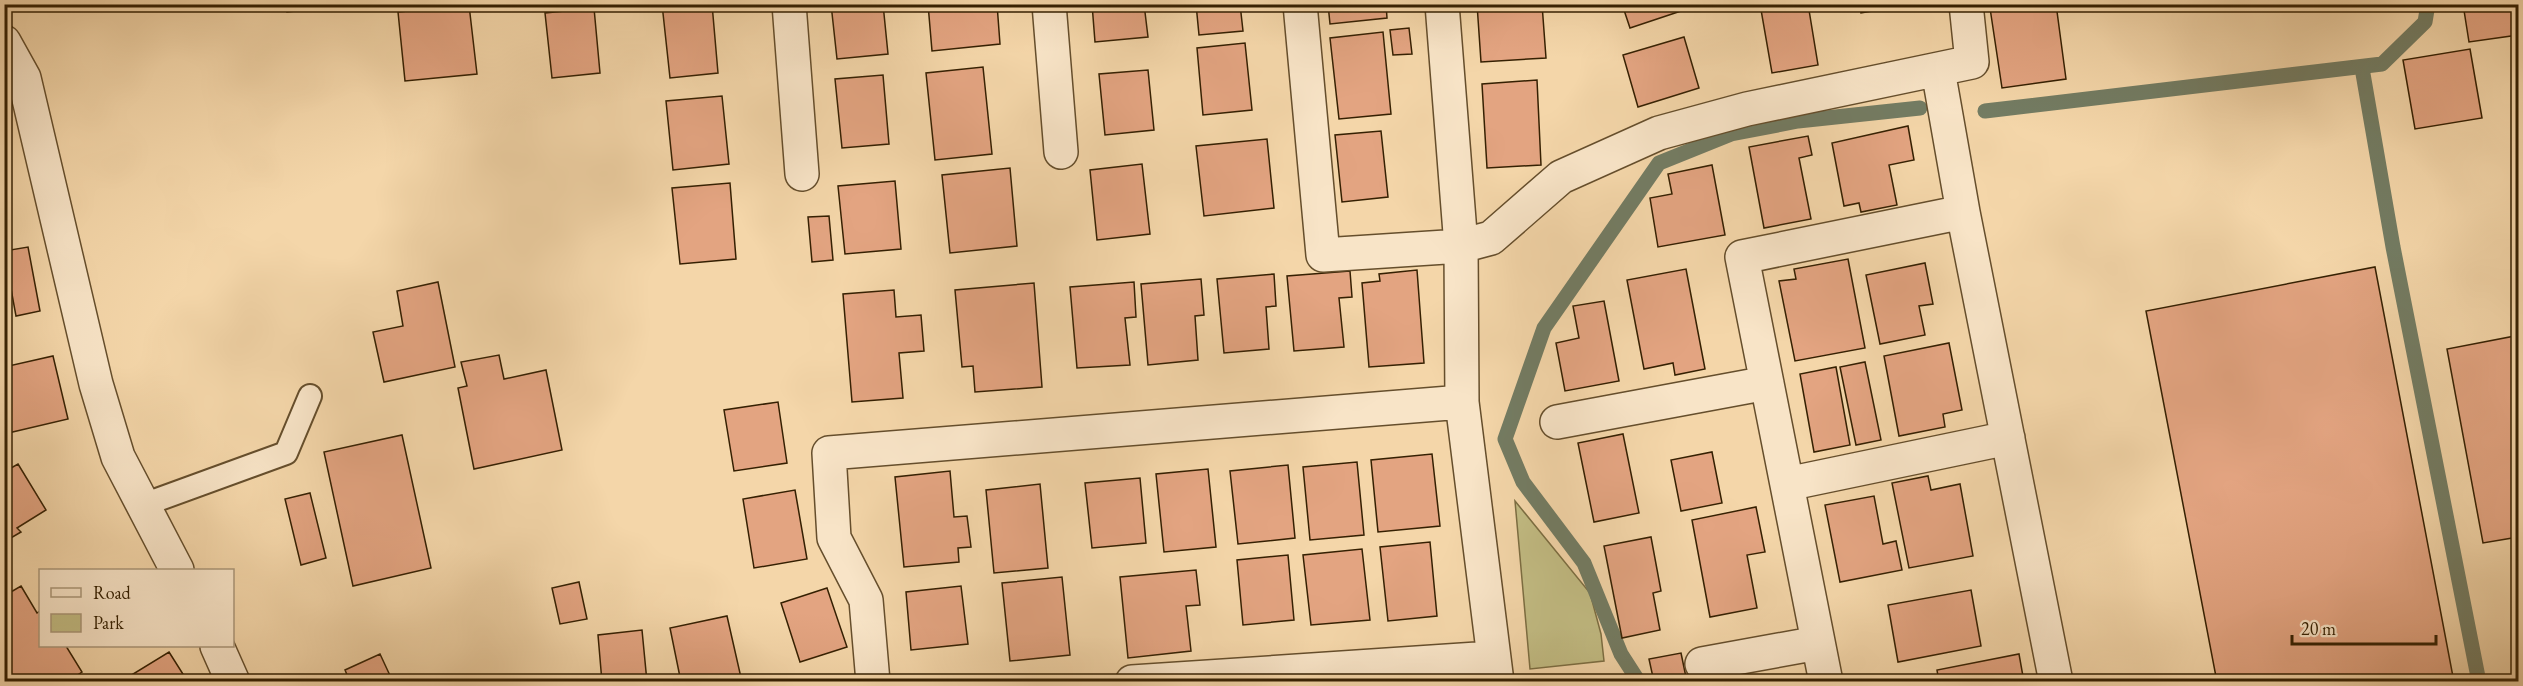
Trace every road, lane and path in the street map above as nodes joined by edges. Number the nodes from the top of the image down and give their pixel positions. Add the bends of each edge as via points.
1 (789, 4) edge
2 (1049, 4) edge
3 (1300, 4) edge
4 (1442, 4) edge
5 (1966, 4) edge
6 (4, 42) edge
7 (1938, 70) junction
8 (1062, 152) dead end
9 (802, 174) dead end
10 (1963, 212) junction
11 (1461, 246) junction
12 (1767, 384) junction
13 (310, 396) dead end
14 (1462, 402) junction
15 (1557, 422) dead end
16 (2007, 438) junction
17 (1787, 484) junction
18 (142, 505) junction
19 (176, 569) edge
20 (1818, 642) junction
21 (218, 647) edge
22 (1702, 664) dead end
23 (1494, 670) edge
24 (1226, 678) edge
25 (233, 681) edge
26 (873, 681) edge
27 (1132, 681) edge
28 (1826, 681) edge
29 (2056, 681) edge

1 - 9 street
2 - 8 street
3 - 11 street via 1323,255
4 - 11 street
5 - 7 street via 1972,62
6 - 18 street via 24,78 96,384 118,457
7 - 10 street
7 - 11 street via 1747,109 1659,133 1561,177 1491,238
10 - 12 street via 1742,257
10 - 16 street
11 - 14 street
12 - 15 street
12 - 17 street
13 - 18 lane via 286,453
14 - 23 street
14 - 26 street via 829,453 834,538 866,600
16 - 17 street
16 - 29 street
17 - 20 street
18 - 19 street
20 - 22 street
20 - 28 street
21 - 25 street
23 - 24 street
24 - 27 street

